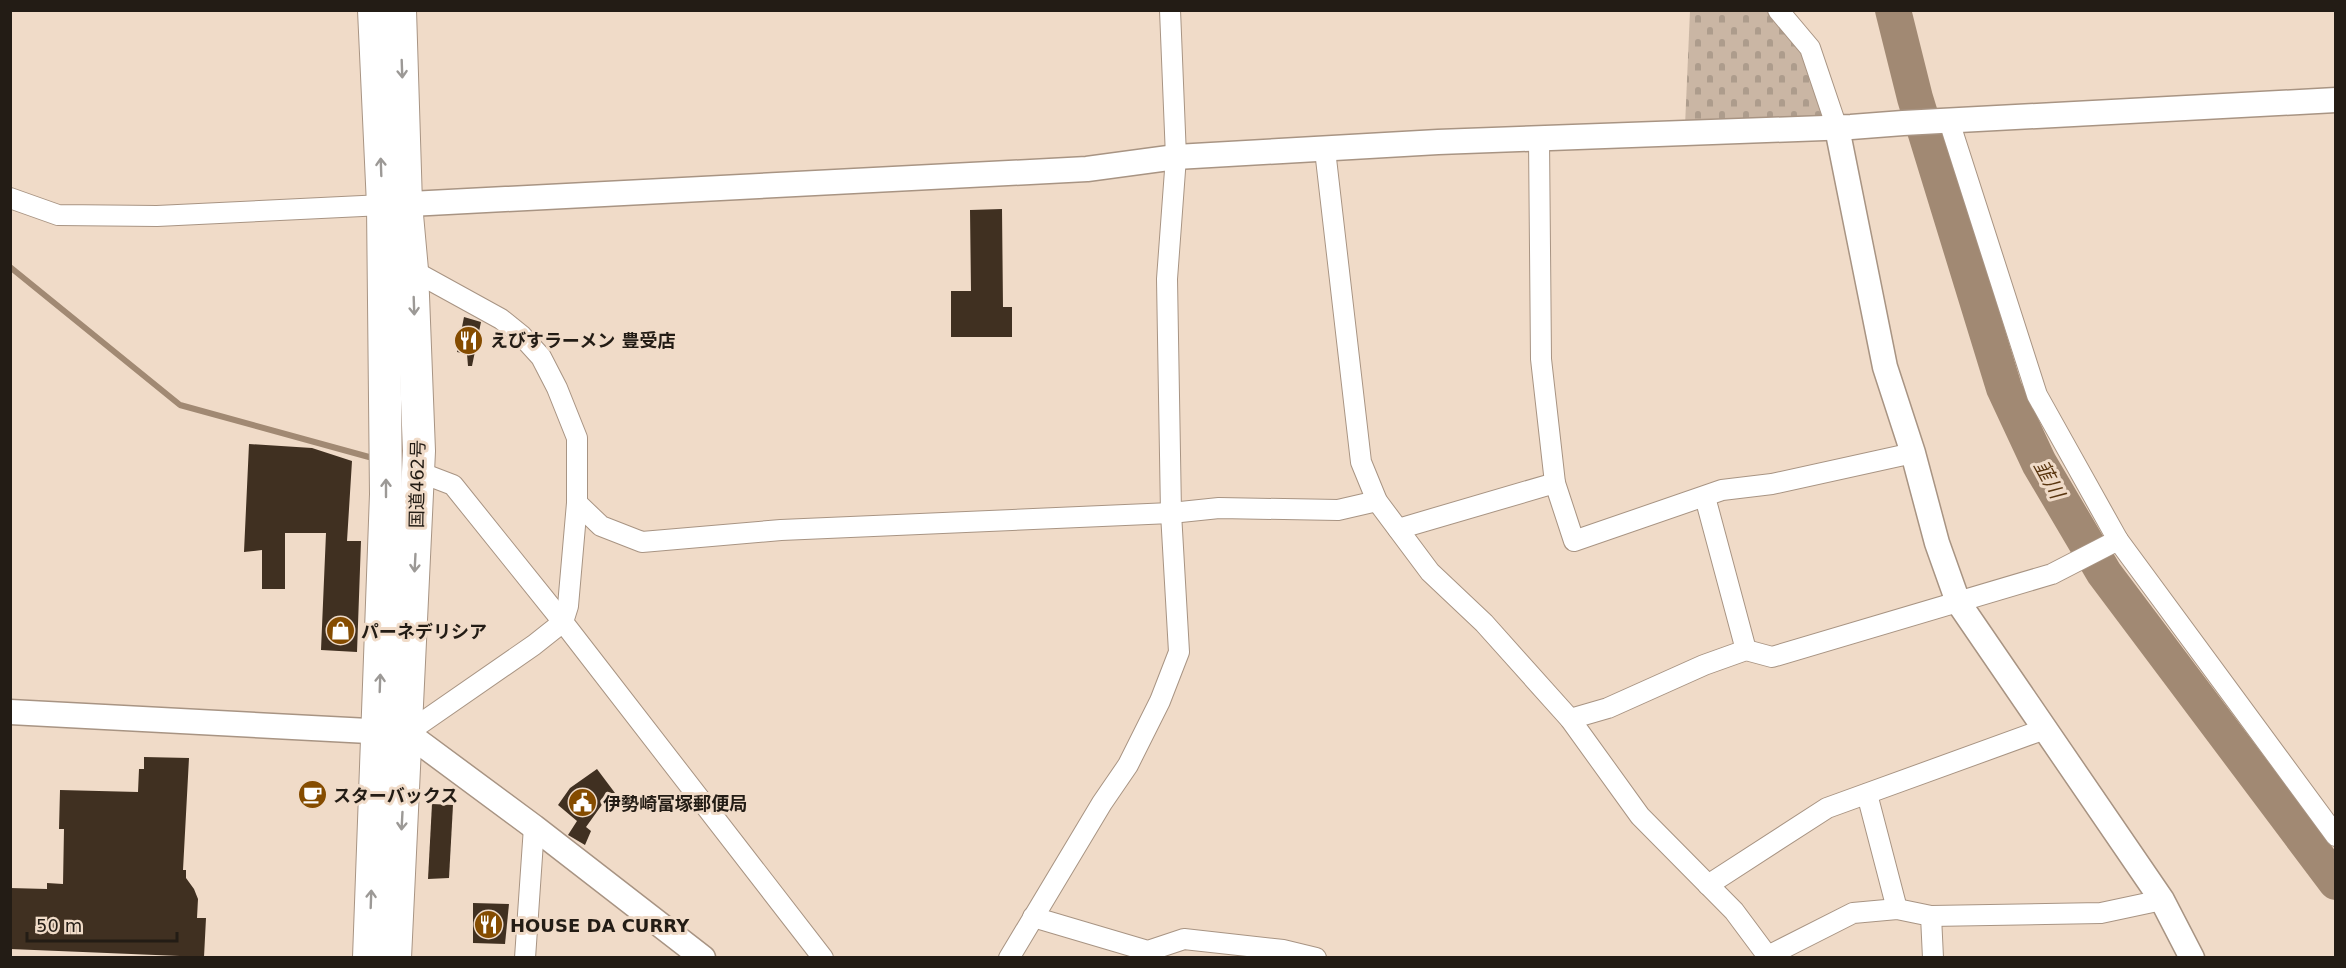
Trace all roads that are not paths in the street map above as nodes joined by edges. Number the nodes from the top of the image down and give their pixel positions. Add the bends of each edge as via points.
1 (374, 10) edge
2 (400, 10) edge
3 (1170, 10) edge
4 (1778, 10) edge
5 (2336, 100) edge
6 (1947, 121) junction
7 (1836, 128) junction
8 (1539, 138) junction
9 (1325, 150) junction
10 (1176, 157) junction
11 (10, 198) edge
12 (394, 205) junction
13 (412, 270) junction
14 (1913, 453) junction
15 (419, 472) junction
16 (1555, 483) junction
17 (1705, 497) junction
18 (1377, 501) junction
19 (577, 503) junction
20 (1171, 513) junction
21 (1398, 529) junction
22 (2118, 540) junction
23 (1958, 602) junction
24 (558, 626) junction
25 (1746, 650) junction
26 (10, 711) edge
27 (1570, 719) junction
28 (2045, 729) junction
29 (393, 732) junction
30 (1867, 794) junction
31 (534, 827) junction
32 (2336, 836) edge
33 (1708, 885) junction
34 (2162, 900) junction
35 (1897, 909) junction
36 (1931, 916) junction
37 (1033, 917) junction
38 (369, 957) edge
39 (395, 957) edge
40 (525, 957) edge
41 (703, 957) edge
42 (823, 957) edge
43 (1009, 957) edge
44 (1316, 957) edge
45 (1769, 957) edge
46 (1933, 957) edge
47 (2192, 957) edge

12 -> 1 highway, 国道462号
2 -> 12 highway, 国道462号
3 - 10 street
4 - 7 street via 1810,48
5 - 6 street
6 - 7 street
6 - 22 street via 2037,395
7 - 8 street
7 - 14 street via 1885,367
8 - 9 street
8 - 16 street via 1541,359
9 - 10 street
9 - 18 street via 1361,462
10 - 12 street via 1086,169
10 - 20 street via 1167,279
11 - 12 street via 58,215 158,216
12 - 13 highway, 国道462号
29 -> 12 highway, 国道462号 via 386,494
13 -> 15 highway, 国道462号
13 - 19 street via 501,319 541,357 577,438
14 - 17 street via 1772,484 1722,490
14 - 23 street via 1937,543
15 - 24 street via 453,485
15 -> 29 highway, 国道462号
16 - 17 street via 1574,541
16 - 21 street
17 - 25 street
18 - 20 street via 1338,510 1219,508
18 - 21 street
19 - 20 street via 601,526 642,542 781,530
19 - 24 street via 568,606
20 - 37 street via 1179,652 1128,765
21 - 27 street via 1430,572 1484,623
22 - 23 street via 2052,574
22 - 32 street
23 - 25 street via 1772,657
23 - 28 street
24 - 29 street
24 - 42 street
25 - 27 street via 1608,708
26 - 29 street
27 - 33 street via 1640,816
28 - 30 street
28 - 34 street
29 - 31 street
38 -> 29 highway, 国道462号
29 -> 39 highway, 国道462号
30 - 33 street via 1827,808
30 - 35 street
31 - 40 street
31 - 41 street
33 - 45 street via 1734,911
34 - 36 street via 2101,913
34 - 47 street
35 - 36 street
35 - 45 street via 1853,913
36 - 46 street
37 - 43 street
37 - 44 street via 1148,951 1184,939

